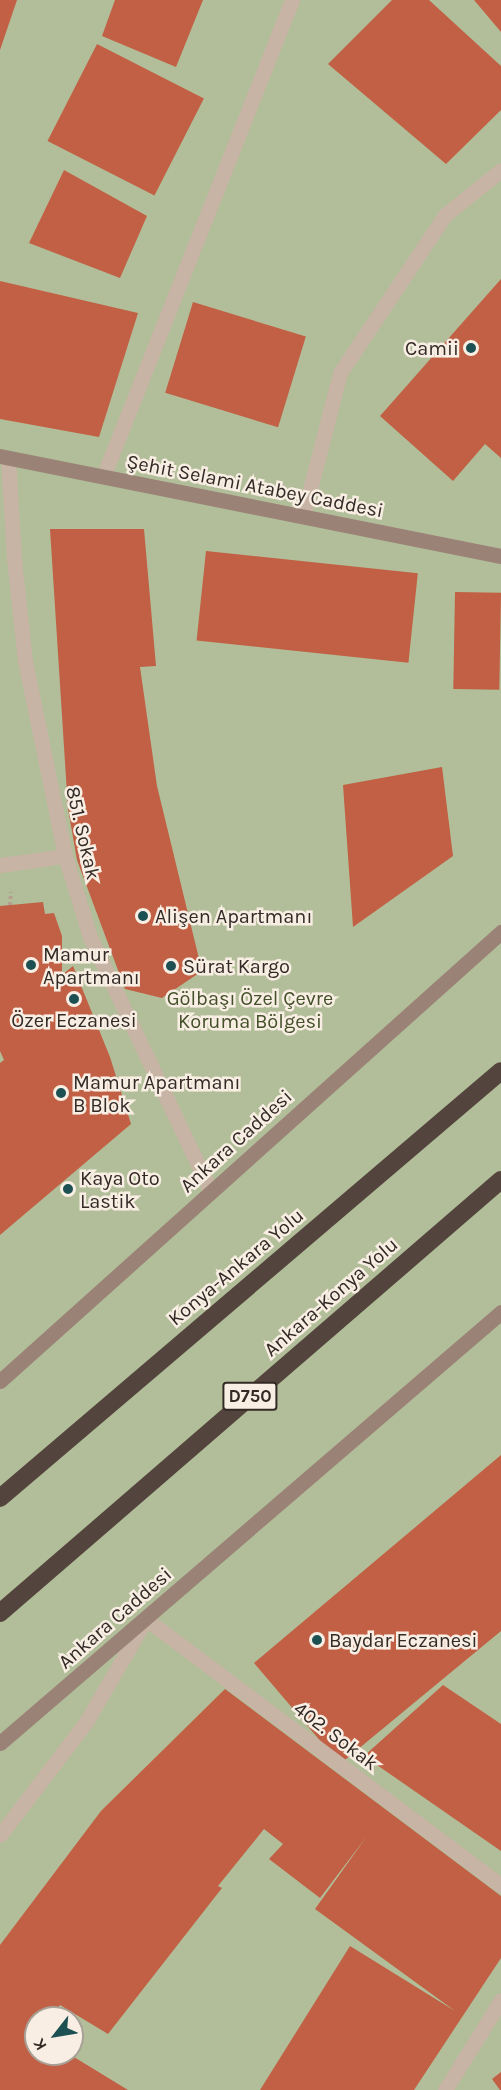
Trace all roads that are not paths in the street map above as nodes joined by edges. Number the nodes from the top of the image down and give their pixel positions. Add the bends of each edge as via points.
1 (292, 0) edge
2 (501, 170) edge
3 (4, 457) edge
4 (103, 477) junction
5 (303, 517) junction
6 (501, 556) edge
7 (64, 856) junction
8 (0, 865) edge
9 (501, 932) edge
10 (501, 1071) edge
11 (501, 1179) edge
12 (211, 1192) junction
13 (501, 1312) edge
14 (0, 1382) edge
15 (0, 1498) edge
16 (0, 1613) edge
17 (147, 1619) junction
18 (73, 1682) junction
19 (0, 1730) edge
20 (0, 1743) edge
21 (0, 1835) edge
22 (501, 1886) edge
23 (501, 2000) edge
24 (445, 2090) edge

1 - 4 street
2 - 5 street via 445,215 340,373
3 - 4 street, Şehit Selami Atabey Caddesi
3 - 7 street, 851. Sokak via 25,661
4 - 5 street, Şehit Selami Atabey Caddesi
5 - 6 street, Şehit Selami Atabey Caddesi
7 - 8 street
7 - 12 street, 851. Sokak via 90,937
9 - 12 street, Ankara Caddesi
10 - 15 highway, Konya-Ankara Yolu
11 - 16 highway, Ankara-Konya Yolu / D750
12 - 14 street, Ankara Caddesi
13 - 17 street, Ankara Caddesi
17 - 18 street, Ankara Caddesi
17 - 21 street via 86,1722
17 - 22 street, 402. Sokak
18 - 19 street
18 - 20 street, Ankara Caddesi
23 - 24 street

